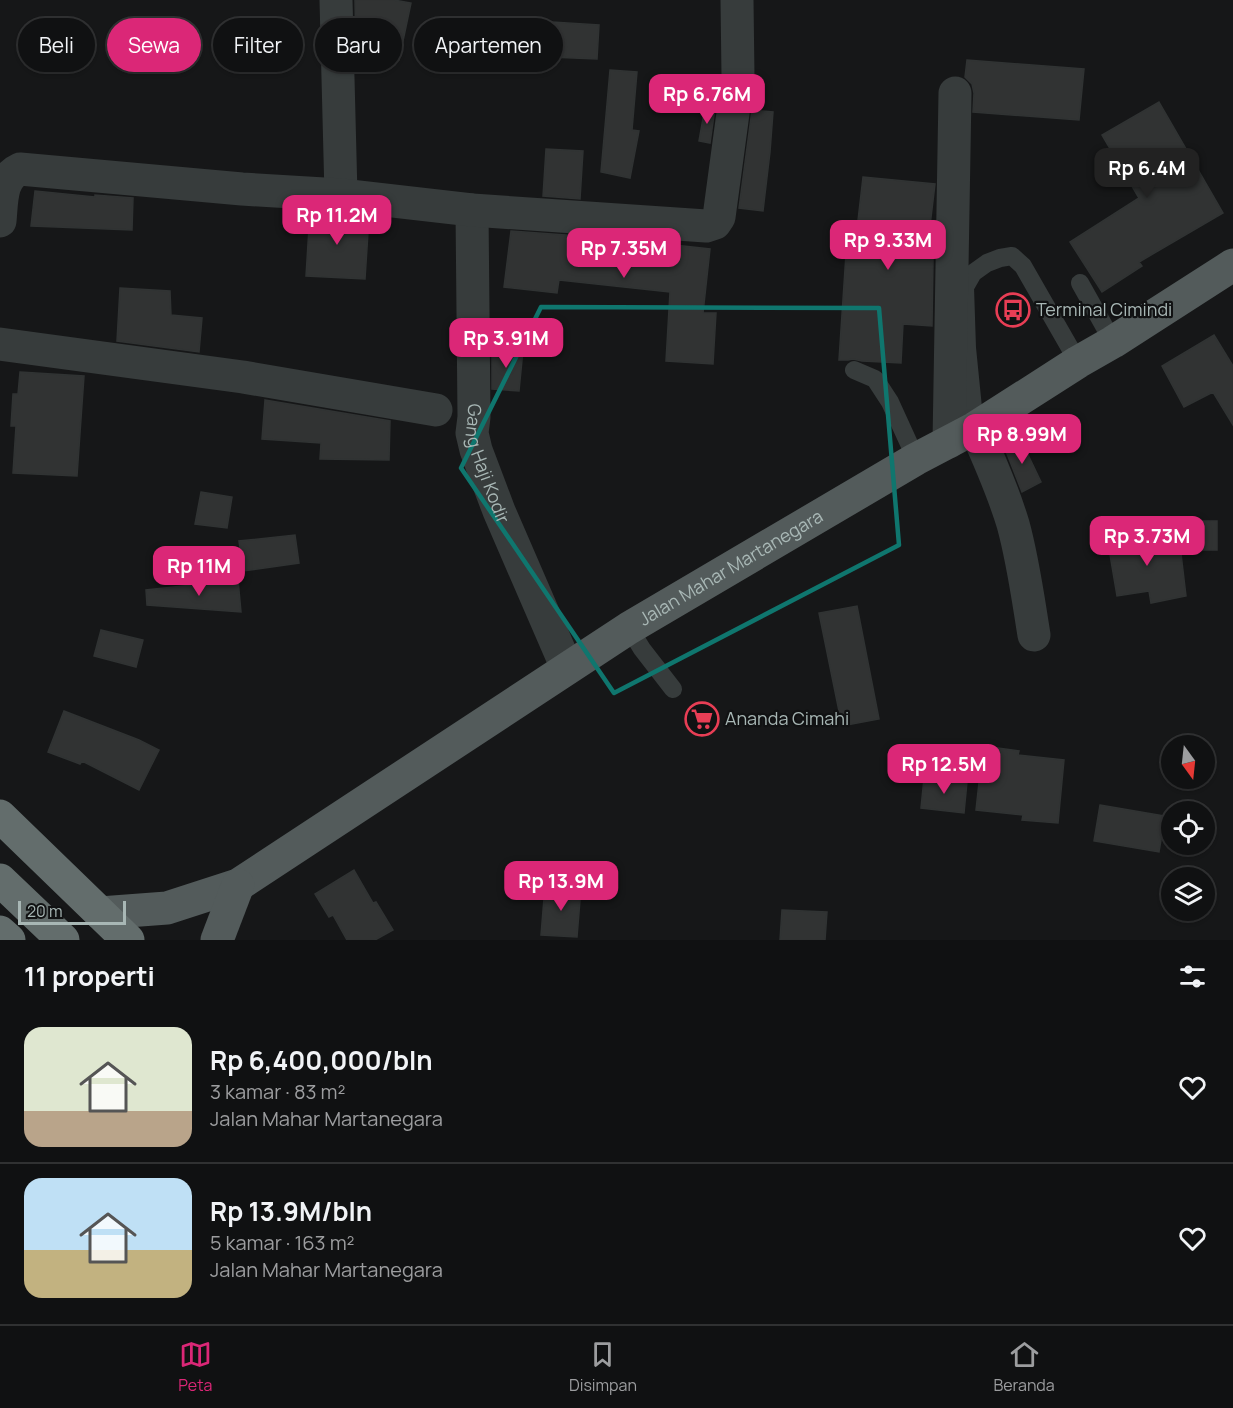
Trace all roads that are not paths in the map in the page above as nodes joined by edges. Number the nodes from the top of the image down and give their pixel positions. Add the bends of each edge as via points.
1 (336, 0) edge
2 (737, 0) edge
3 (955, 93) dead end
4 (341, 195) junction
5 (472, 210) junction
6 (0, 221) edge
7 (1233, 265) edge
8 (1080, 283) dead end
9 (1113, 342) junction
10 (0, 344) edge
11 (1078, 362) junction
12 (854, 370) dead end
13 (436, 410) dead end
14 (962, 435) junction
15 (916, 459) junction
16 (629, 628) junction
17 (1034, 635) dead end
18 (567, 668) junction
19 (673, 689) dead end
20 (0, 816) edge
21 (0, 880) edge
22 (238, 885) junction
23 (100, 913) junction
24 (0, 932) edge
25 (9, 940) edge
26 (63, 940) edge
27 (128, 940) edge
28 (217, 940) edge

1 - 4 street
2 - 5 street via 738,76 719,217 715,223 706,226
3 - 14 street
4 - 5 street
4 - 6 street via 20,169 13,172 4,186
5 - 18 street, Gang Haji Kodir via 472,434 499,511
7 - 9 main road, Jalan Mahar Martanegara
8 - 9 lane
9 - 11 main road, Jalan Mahar Martanegara
10 - 13 street via 243,377
11 - 14 main road, Jalan Mahar Martanegara
11 - 14 lane via 1023,266 1012,256 987,263 973,273 965,286 967,348
12 - 15 lane via 875,379
14 - 15 main road, Jalan Mahar Martanegara
14 - 17 street via 995,473 1013,525
15 - 16 main road, Jalan Mahar Martanegara
16 - 18 main road, Jalan Mahar Martanegara
16 - 19 lane
18 - 22 main road, Jalan Mahar Martanegara
20 - 23 highway
21 - 26 highway
22 - 23 main road, Jalan Mahar Martanegara via 167,908
22 - 28 main road
23 - 27 highway
24 - 25 highway

